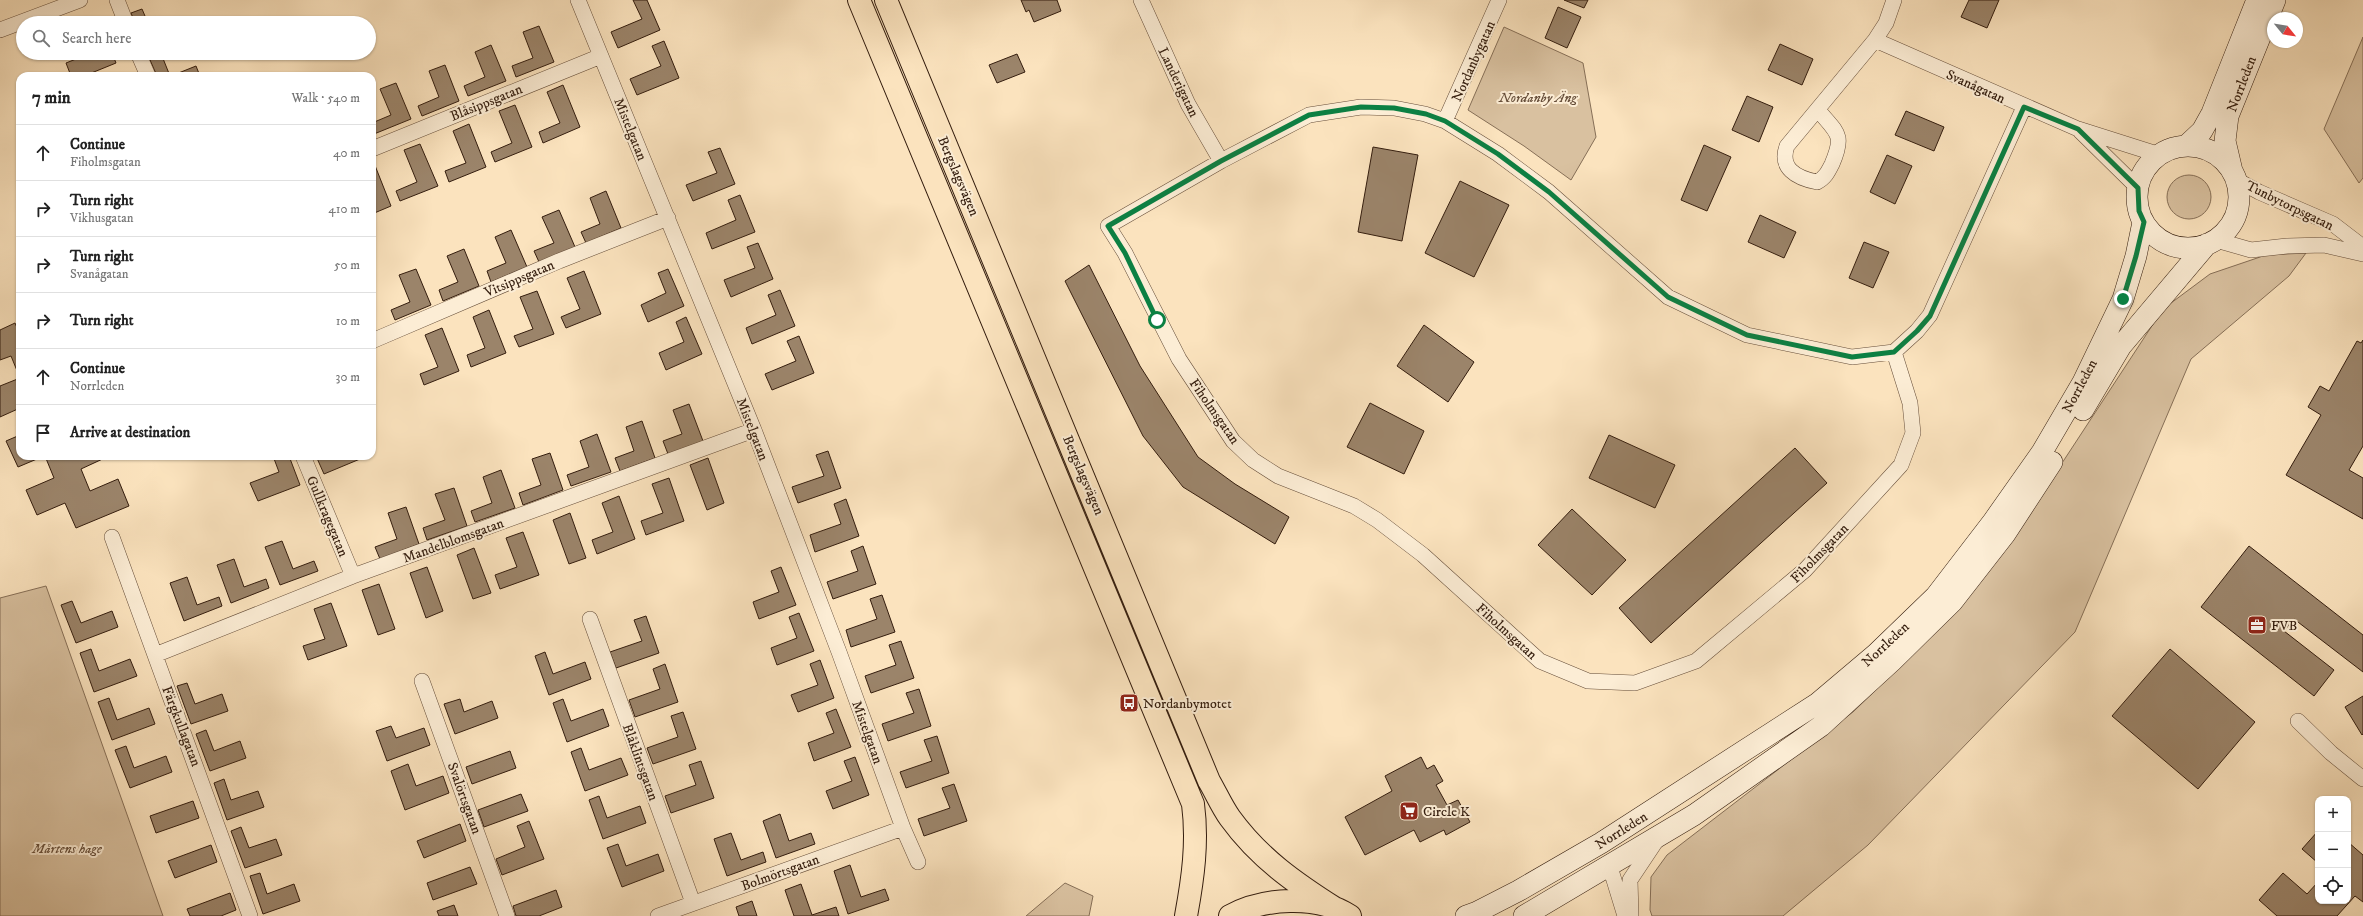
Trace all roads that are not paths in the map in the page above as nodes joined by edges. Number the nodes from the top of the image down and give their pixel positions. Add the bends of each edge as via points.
1 (80, 0) edge
2 (117, 0) edge
3 (578, 0) edge
4 (859, 0) edge
5 (886, 0) edge
6 (1141, 0) edge
7 (1499, 0) edge
8 (1894, 0) edge
9 (2257, 0) edge
10 (2275, 0) edge
11 (37, 16) edge
12 (123, 16) edge
13 (16, 24) edge
14 (0, 30) edge
15 (1875, 40) junction
16 (601, 56) junction
17 (141, 60) edge
18 (146, 72) edge
19 (2024, 107) junction
20 (1818, 110) junction
21 (1445, 121) junction
22 (2078, 129) junction
23 (2186, 146) junction
24 (376, 147) edge
25 (2160, 155) junction
26 (1221, 161) junction
27 (2233, 175) junction
28 (2138, 188) junction
29 (668, 218) junction
30 (2144, 222) junction
31 (2211, 242) junction
32 (2363, 247) edge
33 (2363, 254) edge
34 (376, 339) edge
35 (1894, 352) junction
36 (754, 430) junction
37 (305, 460) edge
38 (112, 537) dead end
39 (353, 576) junction
40 (590, 619) dead end
41 (155, 655) junction
42 (422, 681) dead end
43 (2298, 721) dead end
44 (2363, 779) edge
45 (903, 828) junction
46 (1660, 836) junction
47 (1601, 843) junction
48 (918, 862) dead end
49 (1610, 867) junction
50 (693, 903) junction
51 (1347, 914) edge
52 (250, 916) edge
53 (507, 916) edge
54 (658, 916) edge
55 (1186, 916) edge
56 (1230, 916) edge
57 (1466, 916) edge
58 (1524, 916) edge
59 (1625, 916) edge
60 (1631, 916) edge

1 - 11 street
2 - 12 street
3 - 16 street, Mistelgatan
4 - 55 highway, Bergslagsvägen via 1193,804 1196,830 1193,880
5 - 51 highway, Bergslagsvägen via 1209,781 1229,818 1286,877
6 - 26 street, Landerigatan via 1188,104
7 - 21 street, Nordanbygatan
8 - 15 street via 1886,23
9 - 23 main road, Norrleden via 2212,113 2202,130
10 - 27 main road, Norrleden via 2228,116 2225,141
13 - 14 street
15 - 19 street, Svanågatan
15 - 20 street
16 - 24 street, Blåsippsgatan
16 - 29 street, Mistelgatan
17 - 18 street
19 - 22 street, Svanågatan
19 - 35 street via 1930,316
20 - 20 street via 1836,131 1839,147 1824,179 1817,182 1797,175 1786,165 1784,156 1787,146
21 - 26 street via 1426,114 1394,108 1361,107 1330,111 1309,115
21 - 35 street via 1498,154 1549,192 1668,297 1747,335 1852,357
22 - 25 street, Svanågatan
22 - 28 street, Svanågatan
23 - 25 main road
23 - 27 main road via 2214,153
25 - 28 main road via 2145,171
26 - 35 street, Fiholmsgatan via 1108,226 1125,253 1178,359 1233,441 1253,460 1278,476 1354,506 1377,520 1423,555 1540,661 1588,681 1635,683 1696,662 1805,570 1901,465 1913,433 1910,403
27 - 31 main road via 2238,188 2238,207 2230,226
27 - 32 street, Tunbytorpsgatan via 2259,192 2333,224
28 - 30 main road via 2139,211
29 - 34 street, Vitsippsgatan via 558,261
29 - 36 street, Mistelgatan
30 - 31 main road via 2156,237 2170,245 2188,248
30 - 47 main road, Norrleden via 2123,299 2083,382 2042,452 1936,596 1876,654 1818,703
31 - 33 street, Tunbytorpsgatan via 2251,250 2324,245
31 - 46 main road, Norrleden via 2121,346 2054,460 2013,522 1952,602 1820,726 1768,765
36 - 39 street, Mandelblomsgatan
36 - 45 street, Mistelgatan
37 - 39 street, Gullkragegatan
38 - 41 street, Färgkullagatan
39 - 41 street, Mandelblomsgatan
40 - 50 street, Blåklintsgatan
41 - 52 street, Färgkullagatan
42 - 53 street, Svalörtsgatan
43 - 44 street
45 - 48 street, Mistelgatan
45 - 50 street, Bolmörtsgatan
46 - 49 main road, Norrleden
46 - 60 street via 1630,880
47 - 49 main road
47 - 57 main road, Norrleden via 1512,894
49 - 58 main road, Norrleden
49 - 59 street
50 - 54 street, Bolmörtsgatan
51 - 56 highway via 1305,901 1274,901 1243,909

